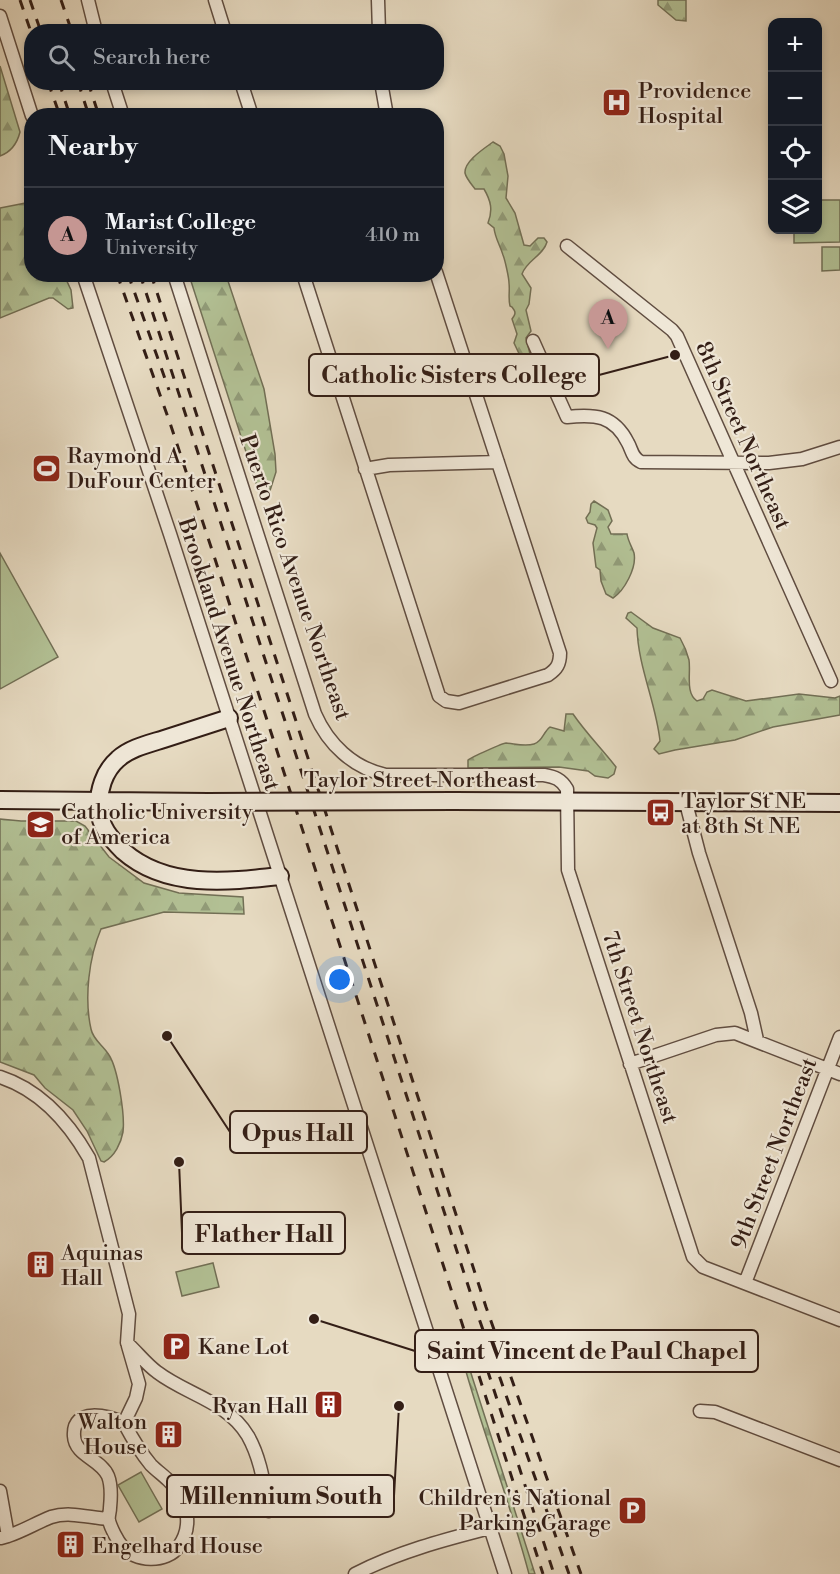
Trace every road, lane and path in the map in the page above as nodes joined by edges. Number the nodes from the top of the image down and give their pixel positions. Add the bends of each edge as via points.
1 (88, 0) edge
2 (215, 0) edge
3 (378, 0) edge
4 (0, 16) edge
5 (94, 24) edge
6 (222, 24) edge
7 (379, 24) edge
8 (115, 90) edge
9 (244, 90) edge
10 (382, 90) edge
11 (29, 108) edge
12 (120, 108) edge
13 (249, 108) edge
14 (386, 108) edge
15 (567, 246) dead end
16 (86, 282) edge
17 (177, 282) edge
18 (306, 282) edge
19 (439, 282) edge
20 (533, 341) dead end
21 (840, 447) edge
22 (498, 462) junction
23 (733, 463) junction
24 (365, 469) junction
25 (831, 681) dead end
26 (229, 718) junction
27 (1, 798) edge
28 (99, 802) junction
29 (567, 802) junction
30 (686, 803) junction
31 (840, 803) edge
32 (280, 876) junction
33 (840, 1037) edge
34 (757, 1040) junction
35 (630, 1064) junction
36 (828, 1069) junction
37 (840, 1074) edge
38 (0, 1077) edge
39 (745, 1283) junction
40 (840, 1320) edge
41 (127, 1343) junction
42 (700, 1411) dead end
43 (124, 1423) junction
44 (840, 1461) edge
45 (0, 1491) edge
46 (269, 1511) dead end
47 (108, 1519) junction
48 (490, 1528) junction
49 (4, 1537) edge
50 (355, 1574) edge
51 (505, 1574) edge

1 - 5 street
2 - 6 street
3 - 7 street
4 - 11 street
8 - 12 street
9 - 13 street
10 - 14 street
15 - 23 street, 8th Street Northeast via 677,336
16 - 26 street, Brookland Avenue Northeast
17 - 29 street, Puerto Rico Avenue Northeast via 315,714 327,736 349,758 373,772 555,777 567,789
18 - 24 street
19 - 22 street
20 - 23 street via 567,417 590,414 609,421 624,436 637,460
21 - 23 street via 791,461
22 - 24 street
22 - 24 street via 560,662 548,675 459,704 439,696
23 - 25 street, 8th Street Northeast
26 - 28 main road via 123,755 108,770
26 - 32 street, Brookland Avenue Northeast
27 - 28 main road, Taylor Street Northeast
28 - 29 main road, Taylor Street Northeast, bridge
28 - 32 main road via 100,819 108,835 130,856 157,872 198,880
29 - 30 main road, Taylor Street Northeast
29 - 35 street, 7th Street Northeast via 568,870
30 - 31 main road, Taylor Street Northeast
30 - 34 street
32 - 48 street, Brookland Avenue Northeast
33 - 36 street, 9th Street Northeast
34 - 35 street via 735,1033 721,1034
34 - 36 street
35 - 39 street, 7th Street Northeast via 696,1261
36 - 37 street
36 - 39 street, 9th Street Northeast
38 - 41 street via 30,1091 68,1124 89,1158 129,1314
39 - 40 street
41 - 43 street via 139,1384
41 - 46 street via 157,1372 213,1402 241,1425 259,1462
42 - 44 street via 715,1413
43 - 47 street via 104,1415 87,1416 74,1432 77,1447 107,1473 111,1496
43 - 47 street via 138,1448 177,1490 186,1507 188,1523 179,1546 153,1559 133,1554 122,1546
45 - 49 street
47 - 49 street via 52,1517
48 - 50 street via 414,1548
48 - 51 street, Brookland Avenue Northeast

